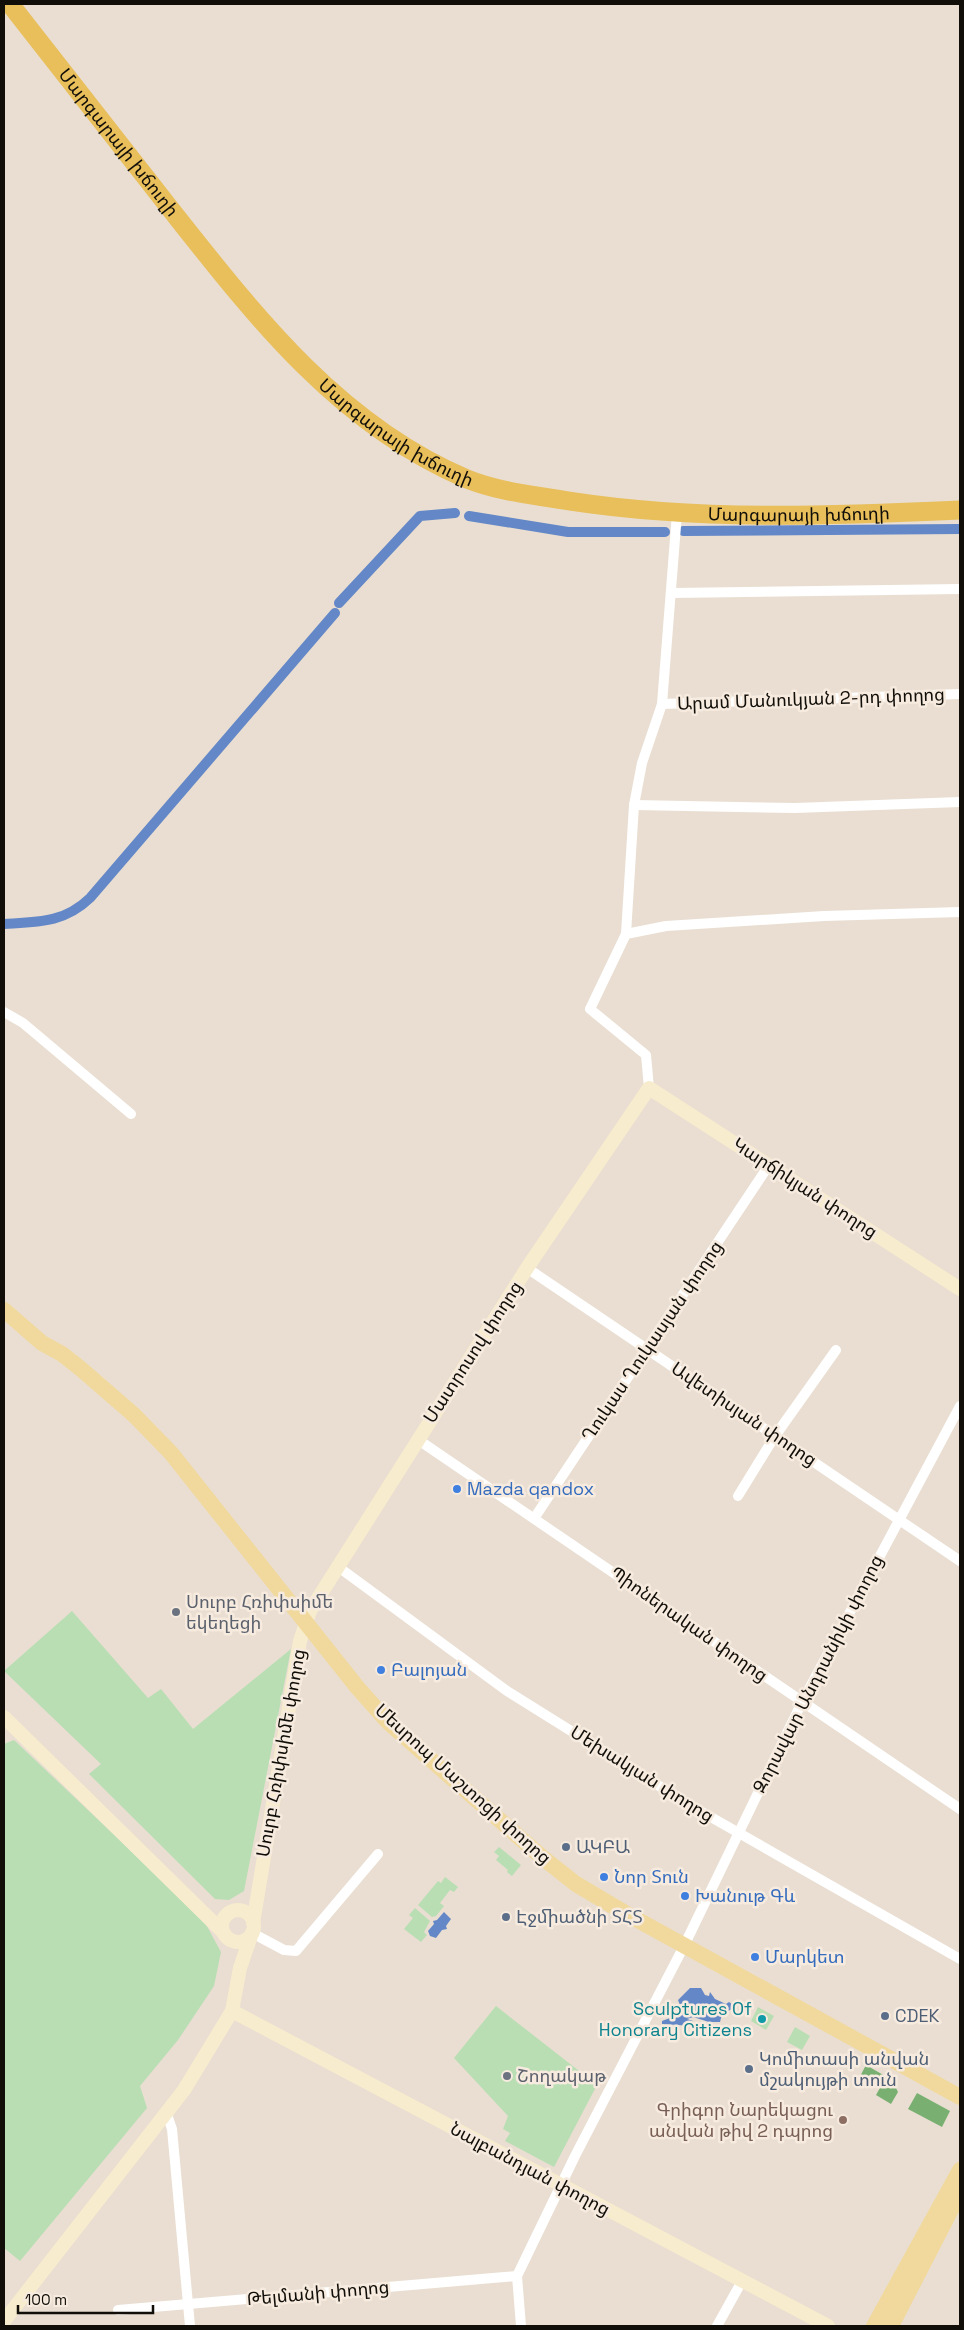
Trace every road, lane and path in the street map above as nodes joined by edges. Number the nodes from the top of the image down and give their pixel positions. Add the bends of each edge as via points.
1 (10, 4) edge
2 (960, 510) edge
3 (678, 513) junction
4 (960, 589) edge
5 (671, 594) junction
6 (960, 694) edge
7 (662, 704) junction
8 (960, 802) edge
9 (634, 805) junction
10 (960, 912) edge
11 (626, 934) junction
12 (4, 1012) edge
13 (649, 1088) junction
14 (131, 1114) dead end
15 (769, 1165) junction
16 (527, 1268) junction
17 (960, 1289) edge
18 (4, 1300) edge
19 (4, 1310) edge
20 (647, 1348) junction
21 (836, 1350) dead end
22 (62, 1354) junction
23 (960, 1406) edge
24 (775, 1436) junction
25 (417, 1439) junction
26 (738, 1496) dead end
27 (535, 1517) junction
28 (898, 1519) junction
29 (960, 1562) edge
30 (337, 1566) junction
31 (306, 1623) junction
32 (802, 1702) junction
33 (4, 1717) edge
34 (960, 1809) edge
35 (738, 1832) junction
36 (378, 1854) dead end
37 (258, 1884) junction
38 (192, 1903) junction
39 (232, 1912) junction
40 (252, 1928) junction
41 (225, 1934) junction
42 (684, 1946) junction
43 (960, 1959) edge
44 (240, 1968) junction
45 (232, 2011) junction
46 (960, 2097) edge
47 (167, 2114) junction
48 (960, 2170) edge
49 (562, 2186) junction
50 (960, 2192) edge
51 (517, 2276) junction
52 (742, 2280) junction
53 (188, 2304) junction
54 (118, 2310) dead end
55 (4, 2321) edge
56 (190, 2326) edge
57 (521, 2326) edge
58 (717, 2326) edge
59 (828, 2326) edge
60 (874, 2326) edge
61 (891, 2326) edge

1 - 3 highway, Մարգարայի խճուղի via 244,301 343,404 403,447 480,483 505,491 603,506
2 - 3 highway, Մարգարայի խճուղի via 824,517
3 - 5 street
4 - 5 street
5 - 7 street
6 - 7 street, Արամ Մանուկյան 2-րդ փողոց
7 - 9 street via 642,763
8 - 9 street via 795,808
9 - 11 street
10 - 11 street via 666,926
11 - 13 street via 590,1009 646,1055
12 - 14 street via 23,1023
13 - 15 street, Կարճիկյան փողոց
13 - 16 street, Մատրոսով փողոց
15 - 17 street, Կարճիկյան փողոց
15 - 20 street, Ղուկաս Ղուկասյան փողոց
16 - 20 street, Ավետիսյան փողոց
16 - 25 street, Մատրոսով փողոց
18 - 22 main road via 52,1340
19 - 22 main road via 42,1343
20 - 24 street, Ավետիսյան փողոց
20 - 27 street, Ղուկաս Ղուկասյան փողոց
21 - 24 street
22 - 31 main road, Մեսրոպ Մաշտոցի փողոց via 134,1415 171,1454
23 - 28 street, Զորավար Անդրանիկի փողոց
24 - 26 street
24 - 28 street, Ավետիսյան փողոց
25 - 27 street, Պիոներական փողոց
25 - 30 street, Մատրոսով փողոց
27 - 32 street, Պիոներական փողոց
28 - 29 street, Ավետիսյան փողոց
28 - 32 street, Զորավար Անդրանիկի փողոց
30 - 31 street, Մատրոսով փողոց
30 - 35 street, Մեխակյան փողոց via 507,1690
31 - 37 street, Սուրբ Հռիփսիմե փողոց via 300,1641
31 - 42 main road, Մեսրոպ Մաշտոցի փողոց via 388,1722 543,1858 578,1885
32 - 34 street, Պիոներական փողոց
32 - 35 street, Զորավար Անդրանիկի փողոց
33 - 38 street
35 - 42 street, Զորավար Անդրանիկի փողոց
35 - 43 street, Մեխակյան փողոց
36 - 40 street via 296,1951 284,1950
37 - 39 street
37 - 40 street, Սուրբ Հռիփսիմե փողոց
38 - 39 street
38 - 41 street
39 - 40 street via 247,1914
39 - 41 street via 222,1923
40 - 41 street via 248,1938 239,1942
40 - 44 street, Սուրբ Հռիփսիմե փողոց
41 - 44 street
42 - 46 main road, Մեսրոպ Մաշտոցի փողոց
42 - 49 street, Զորավար Անդրանիկի փողոց
44 - 45 street, Սուրբ Հռիփսիմե փողոց
45 - 47 street
45 - 49 street, Նալբանդյան փողոց
47 - 53 street via 172,2129
47 - 55 street
48 - 60 main road
49 - 51 street, Զորավար Անդրանիկի փողոց
49 - 52 street, Նալբանդյան փողոց
50 - 61 main road
51 - 53 street, Թելմանի փողոց
51 - 57 street
52 - 58 street
52 - 59 street, Նալբանդյան փողոց
53 - 54 street, Թելմանի փողոց
53 - 56 street

